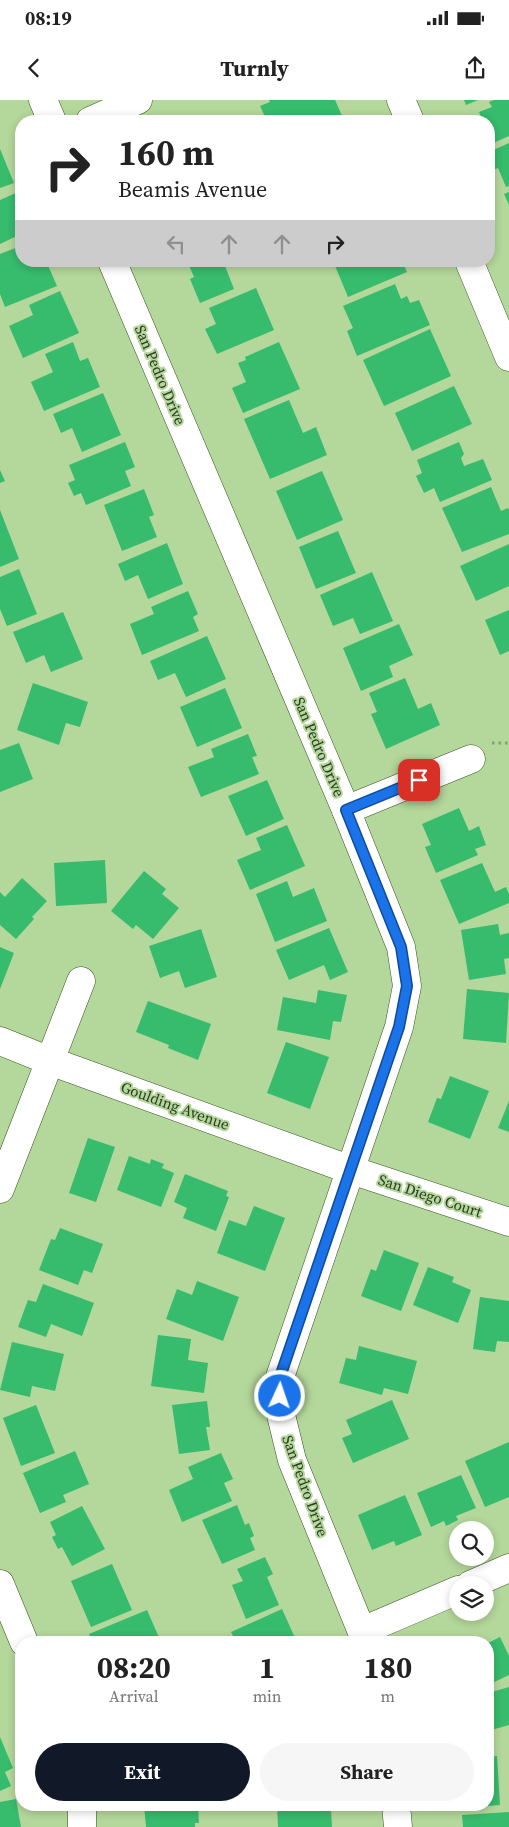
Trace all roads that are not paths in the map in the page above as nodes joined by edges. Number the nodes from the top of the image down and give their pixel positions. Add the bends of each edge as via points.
1 (43, 100) edge
2 (138, 100) edge
3 (401, 100) edge
4 (49, 115) edge
5 (104, 115) edge
6 (407, 115) edge
7 (115, 267) edge
8 (472, 267) edge
9 (509, 357) edge
10 (471, 759) dead end
11 (346, 810) junction
12 (81, 981) dead end
13 (0, 1041) edge
14 (50, 1061) junction
15 (351, 1170) junction
16 (0, 1189) edge
17 (509, 1222) edge
18 (509, 1568) edge
19 (491, 1576) edge
20 (0, 1584) edge
21 (449, 1594) edge
22 (22, 1636) edge
23 (364, 1636) edge
24 (366, 1636) edge
25 (82, 1811) edge
26 (397, 1811) edge
27 (82, 1827) edge
28 (398, 1827) edge

1 - 4 street
2 - 5 street
3 - 6 street
7 - 11 street, San Pedro Drive
8 - 9 street
10 - 11 street
11 - 15 street, San Pedro Drive via 401,947 407,986 399,1027
12 - 14 street
13 - 14 street, Goulding Avenue
14 - 15 street, Goulding Avenue
14 - 16 street
15 - 17 street, San Diego Court
15 - 23 street, San Pedro Drive via 280,1377 281,1415 292,1460
18 - 19 street
20 - 22 street
21 - 24 street
25 - 27 street
26 - 28 street

